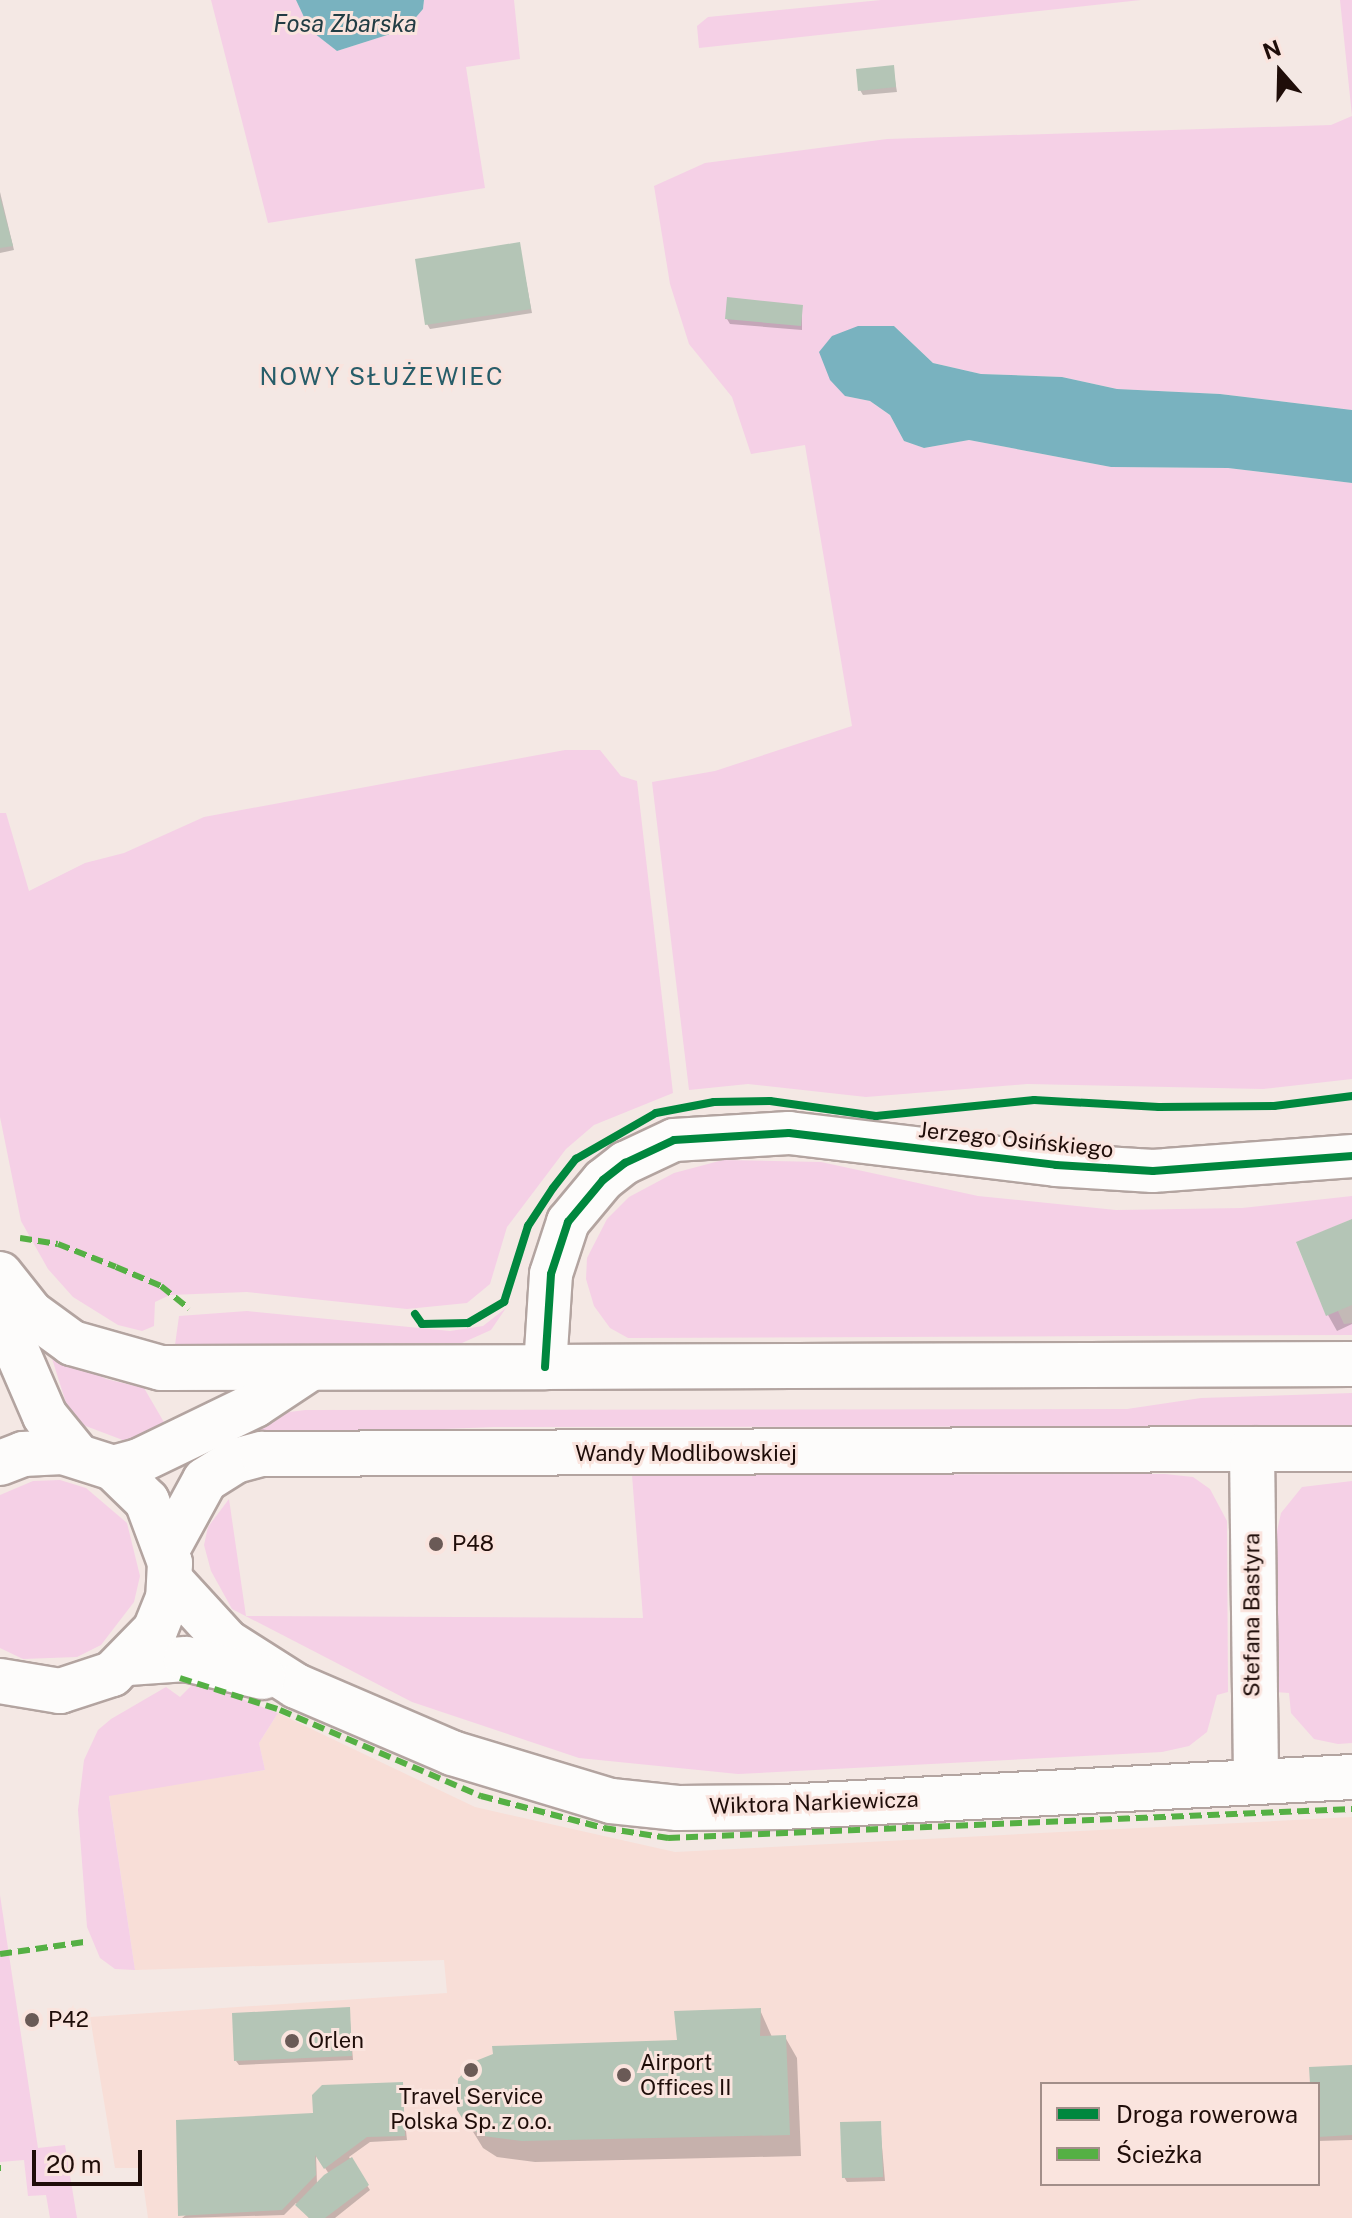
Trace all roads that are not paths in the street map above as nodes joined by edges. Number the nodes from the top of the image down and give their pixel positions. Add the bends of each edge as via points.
1 (1352, 1156) edge
2 (0, 1274) edge
3 (0, 1312) edge
4 (1352, 1364) edge
5 (545, 1367) junction
6 (311, 1368) junction
7 (1252, 1449) junction
8 (1352, 1449) edge
9 (94, 1461) junction
10 (0, 1463) edge
11 (169, 1564) junction
12 (128, 1663) junction
13 (0, 1681) edge
14 (296, 1686) junction
15 (1352, 1777) edge
16 (1256, 1780) junction

1 - 5 street, Jerzego Osińskiego via 1153,1171 1056,1165 789,1133 674,1140 614,1172 568,1222 551,1274
2 - 6 main road via 31,1313 72,1343 130,1362 161,1368
3 - 9 main road, Wiktora Narkiewicza via 45,1416
4 - 5 main road
5 - 6 main road
6 - 9 main road via 255,1405 139,1461
7 - 8 main road, Wandy Modlibowskiej
7 - 11 main road, Wandy Modlibowskiej via 262,1454 214,1472 198,1488
7 - 16 main road, Stefana Bastyra
9 - 10 main road via 43,1451
9 - 11 main road, Wiktora Narkiewicza via 147,1501
11 - 12 main road, Wandy Modlibowskiej via 159,1623
11 - 14 main road, Wiktora Narkiewicza via 227,1642
12 - 13 main road via 95,1682 60,1691
12 - 14 main road, Wiktora Narkiewicza via 186,1659
14 - 16 main road, Wiktora Narkiewicza via 391,1730 518,1777 611,1801 678,1808
15 - 16 main road, Wiktora Narkiewicza

